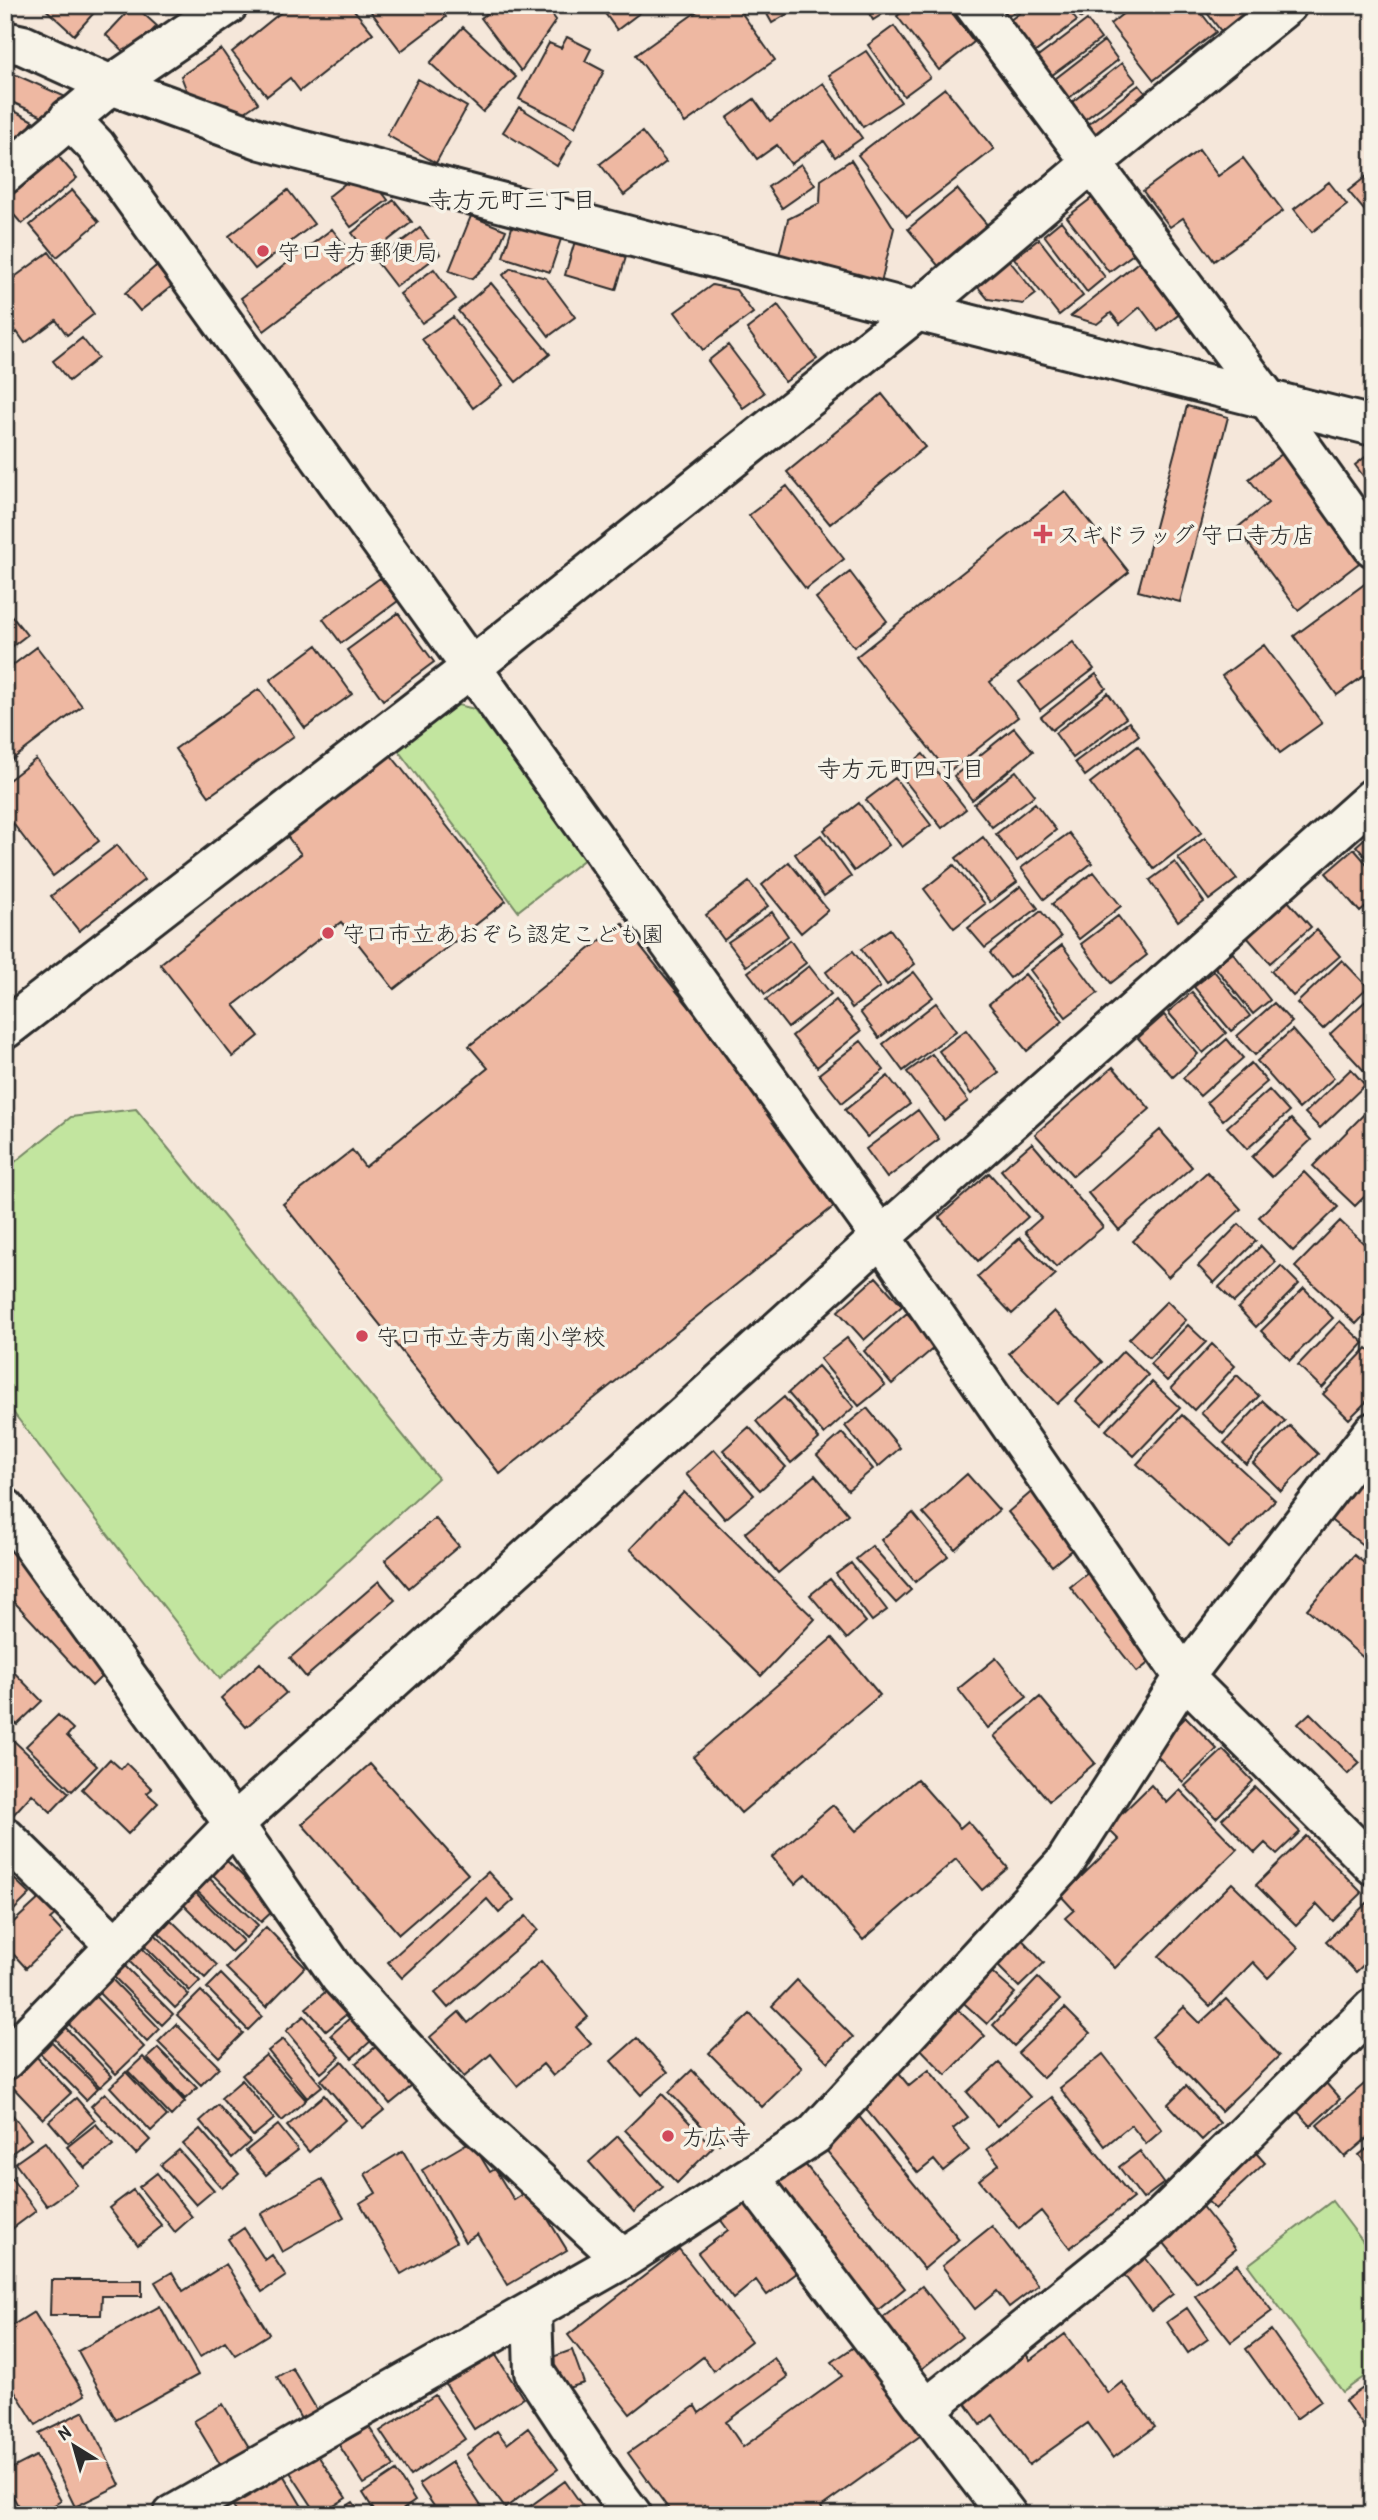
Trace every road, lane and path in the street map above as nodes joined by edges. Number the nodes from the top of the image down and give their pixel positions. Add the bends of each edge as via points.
1 (228, 5) edge
2 (974, 5) edge
3 (1287, 5) edge
4 (5, 41) edge
5 (111, 85) junction
6 (69, 118) junction
7 (1092, 163) junction
8 (5, 174) edge
9 (917, 312) junction
10 (1269, 401) junction
11 (1373, 426) edge
12 (1373, 547) edge
13 (472, 667) junction
14 (1373, 798) edge
15 (5, 1029) edge
16 (881, 1237) junction
17 (1373, 1432) edge
18 (5, 1508) edge
19 (1184, 1677) junction
20 (234, 1824) junction
21 (5, 1837) edge
22 (1373, 1865) edge
23 (116, 1947) junction
24 (1373, 2008) edge
25 (7, 2056) edge
26 (750, 2177) junction
27 (623, 2259) junction
28 (532, 2311) junction
29 (926, 2409) junction
30 (173, 2515) edge
31 (632, 2515) edge
32 (1007, 2515) edge

1 - 5 street
2 - 7 street
3 - 7 street
4 - 5 street
5 - 6 street
5 - 9 street via 262,140
6 - 8 street
6 - 13 street via 96,146
7 - 9 street
7 - 10 street
9 - 10 street
9 - 13 street
10 - 11 street
10 - 12 street
13 - 15 street
13 - 16 street
14 - 16 street
16 - 19 street
16 - 20 street
17 - 19 street
18 - 20 street
19 - 22 street
19 - 26 street via 1064,1864 814,2135
20 - 23 street
20 - 27 street via 349,1987 458,2107
21 - 23 street
23 - 25 street
24 - 29 street via 1157,2222
26 - 27 street
26 - 29 street
27 - 28 street
28 - 30 street
28 - 31 street via 534,2372
29 - 32 street

